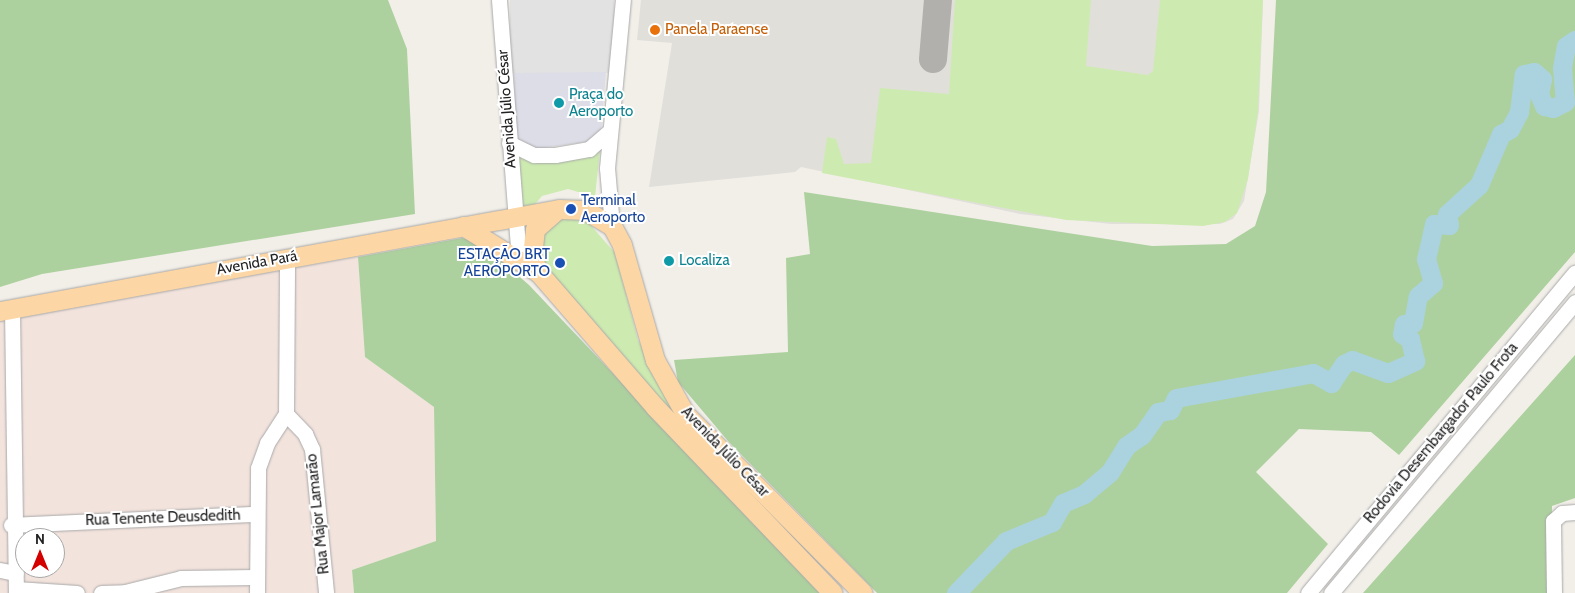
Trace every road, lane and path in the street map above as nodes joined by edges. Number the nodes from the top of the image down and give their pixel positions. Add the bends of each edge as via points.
1 (499, 0) edge
2 (623, 0) edge
3 (610, 131) junction
4 (509, 142) junction
5 (559, 209) junction
6 (515, 217) junction
7 (463, 226) junction
8 (612, 226) junction
9 (286, 258) junction
10 (519, 259) junction
11 (539, 273) junction
12 (1575, 273) edge
13 (1575, 302) edge
14 (6, 310) edge
15 (286, 414) junction
16 (6, 442) edge
17 (1575, 512) edge
18 (256, 514) junction
19 (8, 529) edge
20 (15, 568) edge
21 (0, 570) edge
22 (15, 573) edge
23 (256, 577) junction
24 (16, 578) edge
25 (16, 591) edge
26 (52, 592) edge
27 (77, 593) edge
28 (101, 593) edge
29 (258, 593) edge
30 (326, 593) edge
31 (833, 593) edge
32 (863, 593) edge
33 (1308, 593) edge
34 (1332, 593) edge
35 (1554, 593) edge

1 - 4 street, Avenida Júlio César
2 - 3 street, Avenida Júlio César
3 - 4 street via 589,149 555,154 534,155
3 - 8 street, Avenida Júlio César via 606,192
4 - 6 street, Avenida Júlio César
5 - 6 main road
5 - 8 main road via 585,210
5 - 11 main road, Avenida Júlio César via 535,229 532,257
6 - 7 main road, Avenida Pará
6 - 10 street, Avenida Júlio César
7 - 9 main road, Avenida Pará
7 - 10 main road, Avenida Júlio César
8 - 32 main road, Avenida Júlio César via 625,256 655,360 685,414
9 - 14 main road, Avenida Pará
9 - 15 street
10 - 11 main road, Avenida Júlio César
11 - 31 main road, Avenida Júlio César via 655,407
12 - 33 street, Rodovia Desembargador Paulo Frota
13 - 34 street, Rodovia Desembargador Paulo Frota
14 - 16 street
15 - 18 street via 261,454
15 - 30 street, Rua Major Lamarão via 305,434 312,449
16 - 19 street
17 - 35 street via 1562,514 1553,521
18 - 19 street, Rua Tenente Deusdedith
18 - 23 street
19 - 20 street
21 - 22 street
23 - 28 street via 181,578 125,592
23 - 29 street
24 - 25 street
25 - 26 street
26 - 27 street

